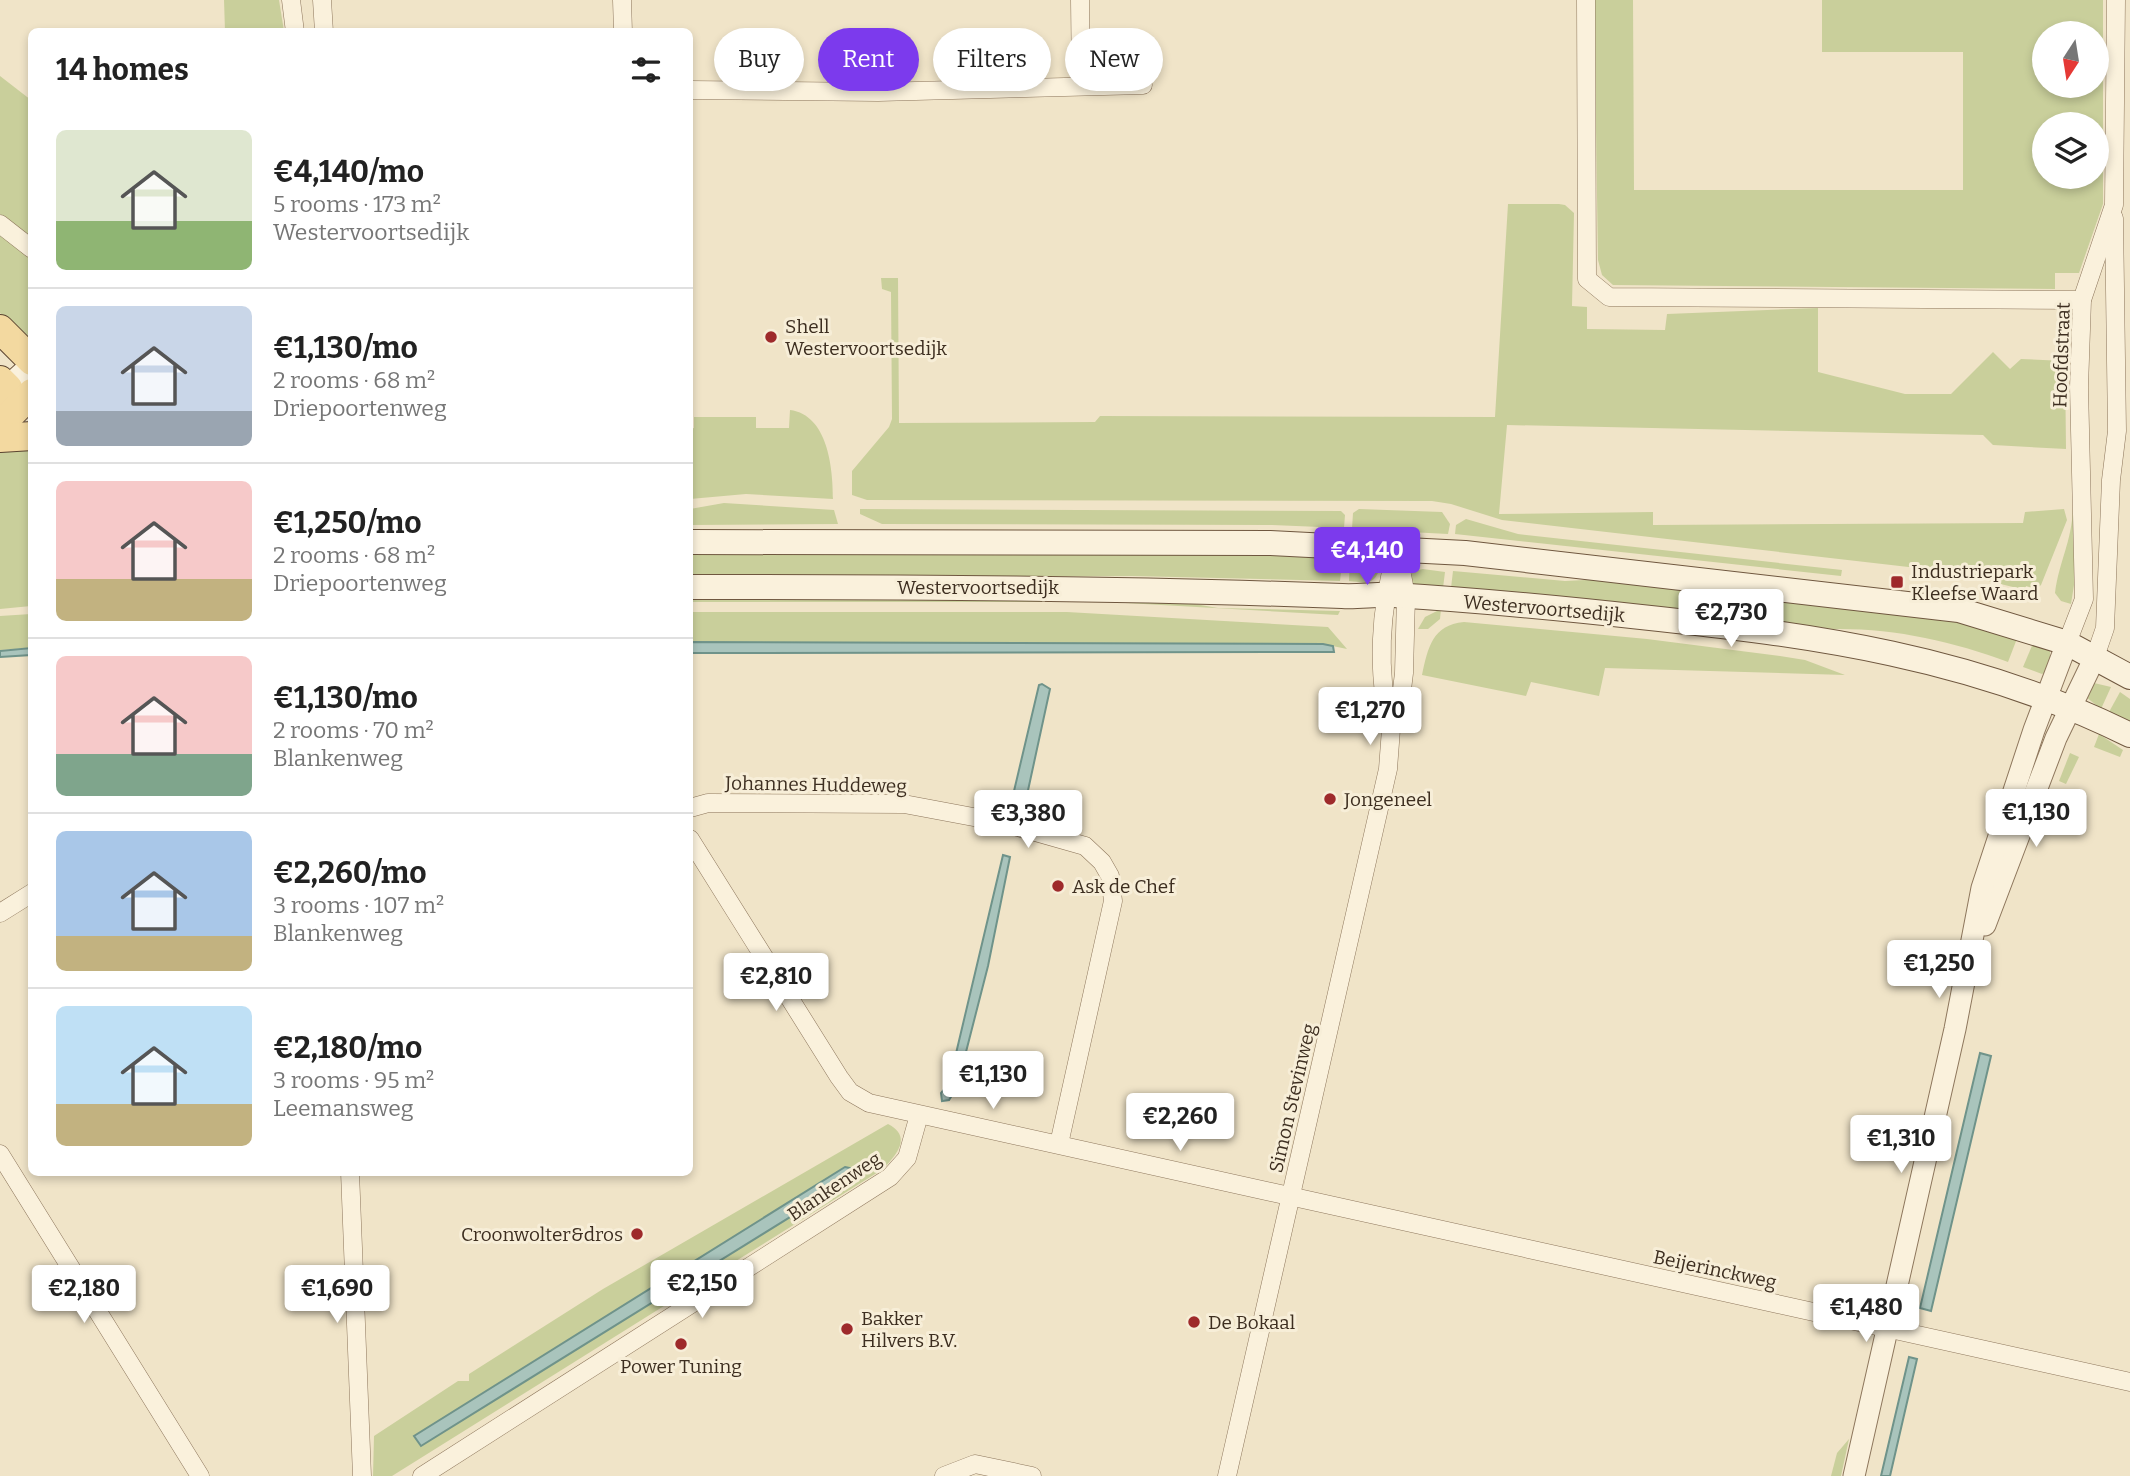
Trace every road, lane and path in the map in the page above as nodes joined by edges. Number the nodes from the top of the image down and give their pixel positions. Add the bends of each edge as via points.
1 (291, 0) edge
2 (321, 0) edge
3 (622, 0) edge
4 (1080, 0) edge
5 (1586, 0) edge
6 (2116, 0) edge
7 (294, 28) edge
8 (324, 28) edge
9 (622, 28) edge
10 (1081, 28) edge
11 (1065, 86) edge
12 (693, 90) edge
13 (2114, 205) junction
14 (0, 225) edge
15 (28, 246) edge
16 (2082, 300) junction
17 (0, 329) edge
18 (28, 359) edge
19 (28, 371) edge
20 (15, 395) edge
21 (0, 425) edge
22 (28, 436) edge
23 (0, 438) edge
24 (2111, 480) junction
25 (2082, 481) junction
26 (693, 542) edge
27 (1397, 549) junction
28 (693, 587) edge
29 (1395, 596) junction
30 (2067, 643) junction
31 (2095, 657) junction
32 (2130, 677) edge
33 (2046, 696) junction
34 (2070, 705) junction
35 (1391, 729) junction
36 (2130, 734) edge
37 (693, 807) edge
38 (693, 844) edge
39 (28, 896) edge
40 (0, 913) edge
41 (1965, 980) junction
42 (919, 1115) junction
43 (1059, 1144) junction
44 (0, 1154) edge
45 (350, 1176) edge
46 (1291, 1199) junction
47 (1888, 1329) junction
48 (2130, 1382) edge
49 (200, 1476) edge
50 (362, 1476) edge
51 (422, 1476) edge
52 (944, 1476) edge
53 (1031, 1476) edge
54 (1227, 1476) edge
55 (1854, 1476) edge

1 - 7 street
2 - 8 street
3 - 9 street
4 - 10 street
5 - 16 street via 1587,278 1609,298
6 - 13 street, Hoofdstraat
11 - 12 street via 878,92
13 - 16 street, Hoofdstraat
13 - 24 street, Hoofdstraat via 2117,408
14 - 15 street
16 - 25 street, Hoofdstraat
17 - 18 main road
19 - 20 main road
20 - 21 main road
22 - 23 main road
24 - 25 street
24 - 31 street via 2105,628
25 - 30 street via 2084,599
26 - 27 main road via 1270,543
27 - 29 street
27 - 30 main road via 1930,605 2011,623
28 - 29 main road, Westervoortsedijk via 1045,587
29 - 33 main road, Westervoortsedijk via 1750,628 1893,652
29 - 35 street, Simon Stevinweg via 1401,695
29 - 35 street, Simon Stevinweg via 1383,631 1382,677
30 - 31 main road
30 - 33 street
31 - 32 main road
31 - 34 street
33 - 34 main road, Westervoortsedijk
33 - 41 street via 1982,888
34 - 36 main road, Westervoortsedijk
34 - 41 street
35 - 46 street, Simon Stevinweg via 1388,769
37 - 43 street, Johannes Huddeweg via 708,803 904,804 1000,822 1085,846 1110,876 1113,901
38 - 42 street via 850,1092 869,1103
39 - 40 street
41 - 47 street
42 - 43 street
42 - 51 street, Blankenweg via 907,1158 890,1177
43 - 46 street
44 - 49 street
45 - 50 street
46 - 47 street, Beijerinckweg
46 - 54 street, Simon Stevinweg
47 - 48 street, Beijerinckweg
47 - 55 street
52 - 53 street via 975,1464

